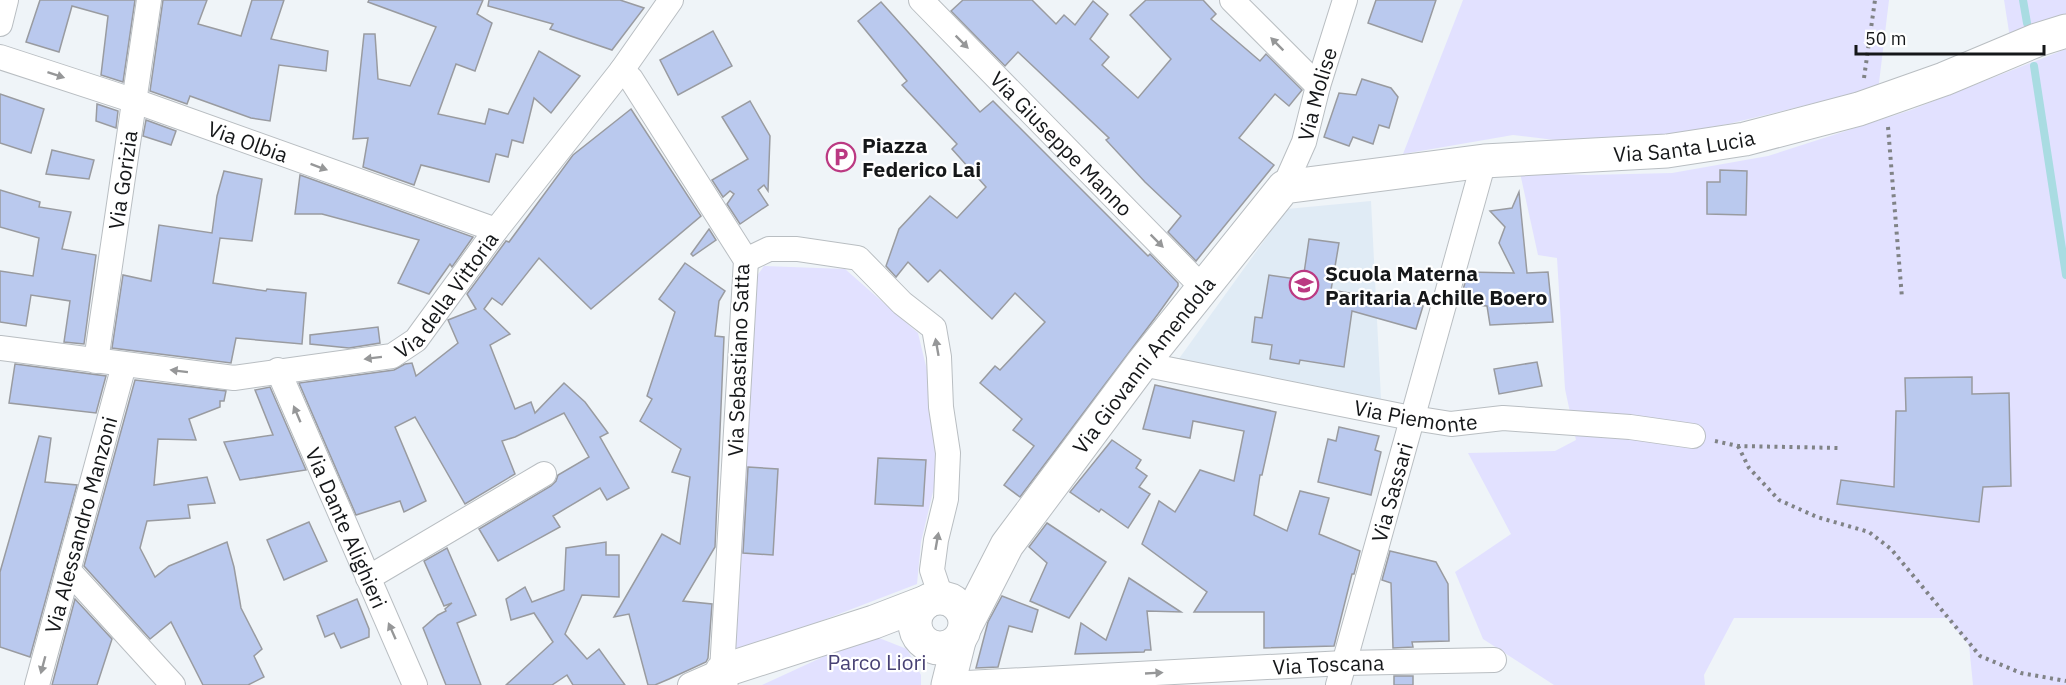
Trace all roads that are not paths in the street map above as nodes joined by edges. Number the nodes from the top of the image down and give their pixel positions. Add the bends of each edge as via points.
1 (6, 0) edge
2 (149, 0) edge
3 (672, 0) edge
4 (921, 0) edge
5 (1232, 0) edge
6 (1345, 0) edge
7 (0, 24) edge
8 (2066, 31) edge
9 (0, 57) edge
10 (622, 70) junction
11 (1318, 86) junction
12 (135, 101) junction
13 (1484, 161) junction
14 (1284, 187) junction
15 (496, 230) junction
16 (746, 260) junction
17 (1203, 288) junction
18 (0, 348) edge
19 (96, 361) junction
20 (1142, 364) junction
21 (123, 365) junction
22 (278, 370) junction
23 (1414, 418) junction
24 (1693, 436) road end
25 (544, 474) dead end
26 (1007, 545) junction
27 (69, 570) junction
28 (368, 578) junction
29 (933, 600) junction
30 (874, 622) junction
31 (962, 633) junction
32 (921, 639) junction
33 (1494, 660) dead end
34 (1341, 674) edge
35 (722, 678) edge
36 (37, 685) edge
37 (173, 685) edge
38 (415, 685) edge
39 (690, 685) edge
40 (948, 685) edge

1 - 7 street
2 - 12 street, Via Gorizia
3 - 10 street, Via della Vittoria
4 -> 17 street, Via Giuseppe Manno
11 -> 5 street
6 - 11 street, Via Molise
8 - 13 street, Via Santa Lucia via 1872,104 1746,139 1667,151
9 -> 12 street, Via Olbia
10 - 15 street, Via della Vittoria
10 - 16 street, Via Sebastiano Satta
11 - 14 street, Via Molise via 1304,142
12 -> 15 street, Via Olbia
12 - 19 street, Via Gorizia
13 - 14 street, Via Santa Lucia
13 - 23 street, Via Sassari
14 - 17 street, Via Giovanni Amendola
15 -> 22 street, Via della Vittoria via 416,340 392,356
29 -> 16 street via 932,570 946,499 948,453 934,328 902,303 858,258 769,249
16 - 35 street, Via Sebastiano Satta
17 - 20 street, Via Giovanni Amendola
18 - 19 street, Via della Vittoria
19 - 21 street, Via della Vittoria
20 - 23 street, Via Piemonte
20 - 26 street, Via Giovanni Amendola
22 -> 21 street, Via della Vittoria via 234,378
21 - 27 street, Via Alessandro Manzoni
28 -> 22 street, Via Dante Alighieri
23 - 24 street, Via Piemonte via 1451,424 1503,418 1630,427
23 - 34 street, Via Sassari
25 - 28 street
26 - 29 street, Via Giovanni Amendola
26 - 31 street, Via Giovanni Amendola
27 -> 36 street, Via Alessandro Manzoni
27 - 37 street
38 -> 28 street, Via Dante Alighieri
29 - 30 street
29 - 31 street via 956,603 962,609
29 - 32 street via 916,615 916,632
30 - 32 street
30 - 35 street
31 - 32 street via 944,648 927,645
31 - 40 street, Via Giovanni Amendola
33 - 34 street, Via Toscana
40 -> 34 street, Via Toscana
35 - 39 street

